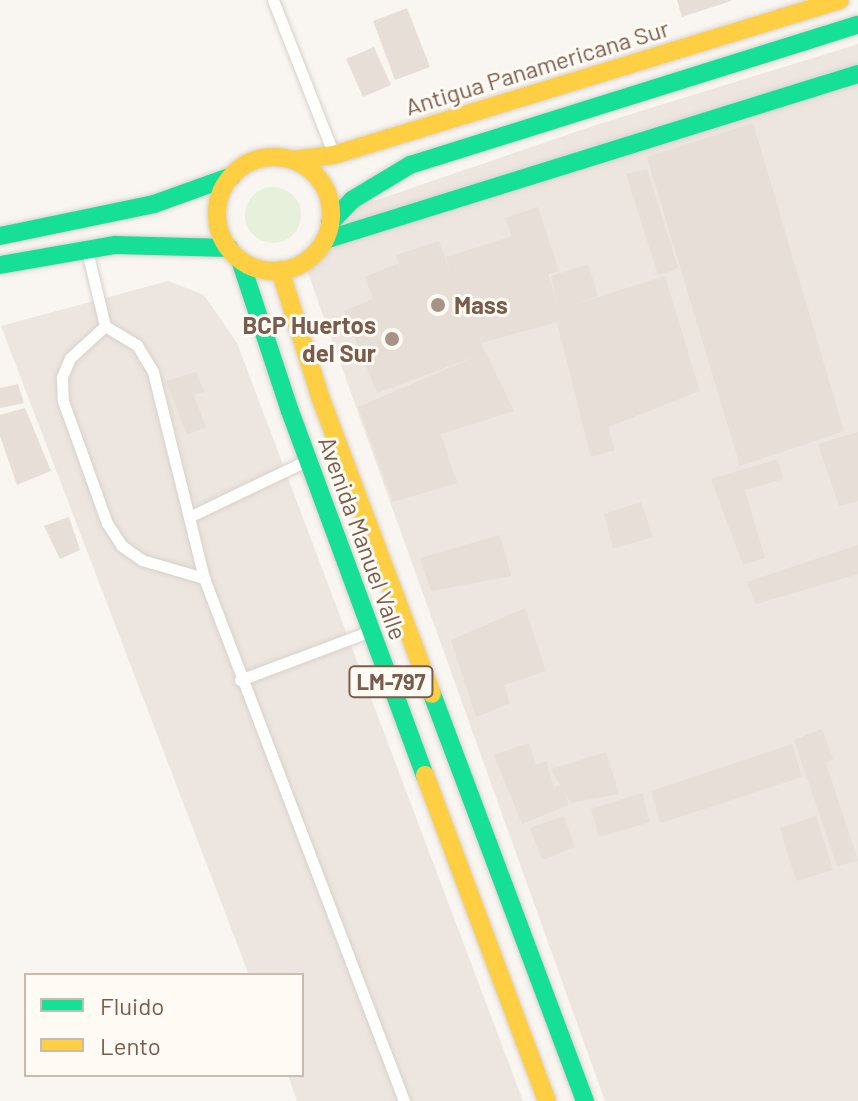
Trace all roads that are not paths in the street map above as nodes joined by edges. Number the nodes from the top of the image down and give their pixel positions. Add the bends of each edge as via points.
1 (273, 0) edge
2 (840, 0) edge
3 (858, 25) edge
4 (858, 74) edge
5 (334, 155) junction
6 (293, 160) junction
7 (232, 176) junction
8 (80, 221) junction
9 (327, 232) junction
10 (0, 236) edge
11 (85, 248) junction
12 (234, 254) junction
13 (0, 265) edge
14 (280, 270) junction
15 (105, 326) junction
16 (321, 399) junction
17 (290, 411) junction
18 (308, 460) junction
19 (191, 516) junction
20 (204, 578) junction
21 (372, 630) junction
22 (240, 680) junction
23 (404, 1101) edge
24 (547, 1101) edge
25 (585, 1101) edge

1 - 5 lane
2 - 5 main road, Antigua Panamericana Sur
3 - 9 main road via 410,165 352,200
4 - 9 main road
5 - 6 main road, Antigua Panamericana Sur
6 - 7 main road via 260,159
6 - 9 main road via 319,178 331,207
7 - 8 main road via 190,194
7 - 12 main road, LM-797 via 217,220
8 - 10 main road
8 - 11 lane
9 - 14 main road via 303,263
11 - 12 main road
11 - 13 main road
11 - 15 lane
12 - 14 main road
12 - 17 main road, Avenida Manuel Valle / LM-797
14 - 16 main road, Avenida Manuel Valle / LM-797
15 - 19 lane via 137,345 153,372
15 - 20 lane via 70,358 62,377 63,401 107,523 122,546 142,560
16 - 17 main road
16 - 25 main road, Avenida Manuel Valle / LM-797
17 - 18 main road, Avenida Manuel Valle / LM-797
18 - 19 lane
18 - 21 main road, Avenida Manuel Valle / LM-797
19 - 20 lane
20 - 22 lane
21 - 22 lane
21 - 24 main road, Avenida Manuel Valle / LM-797
22 - 23 lane

